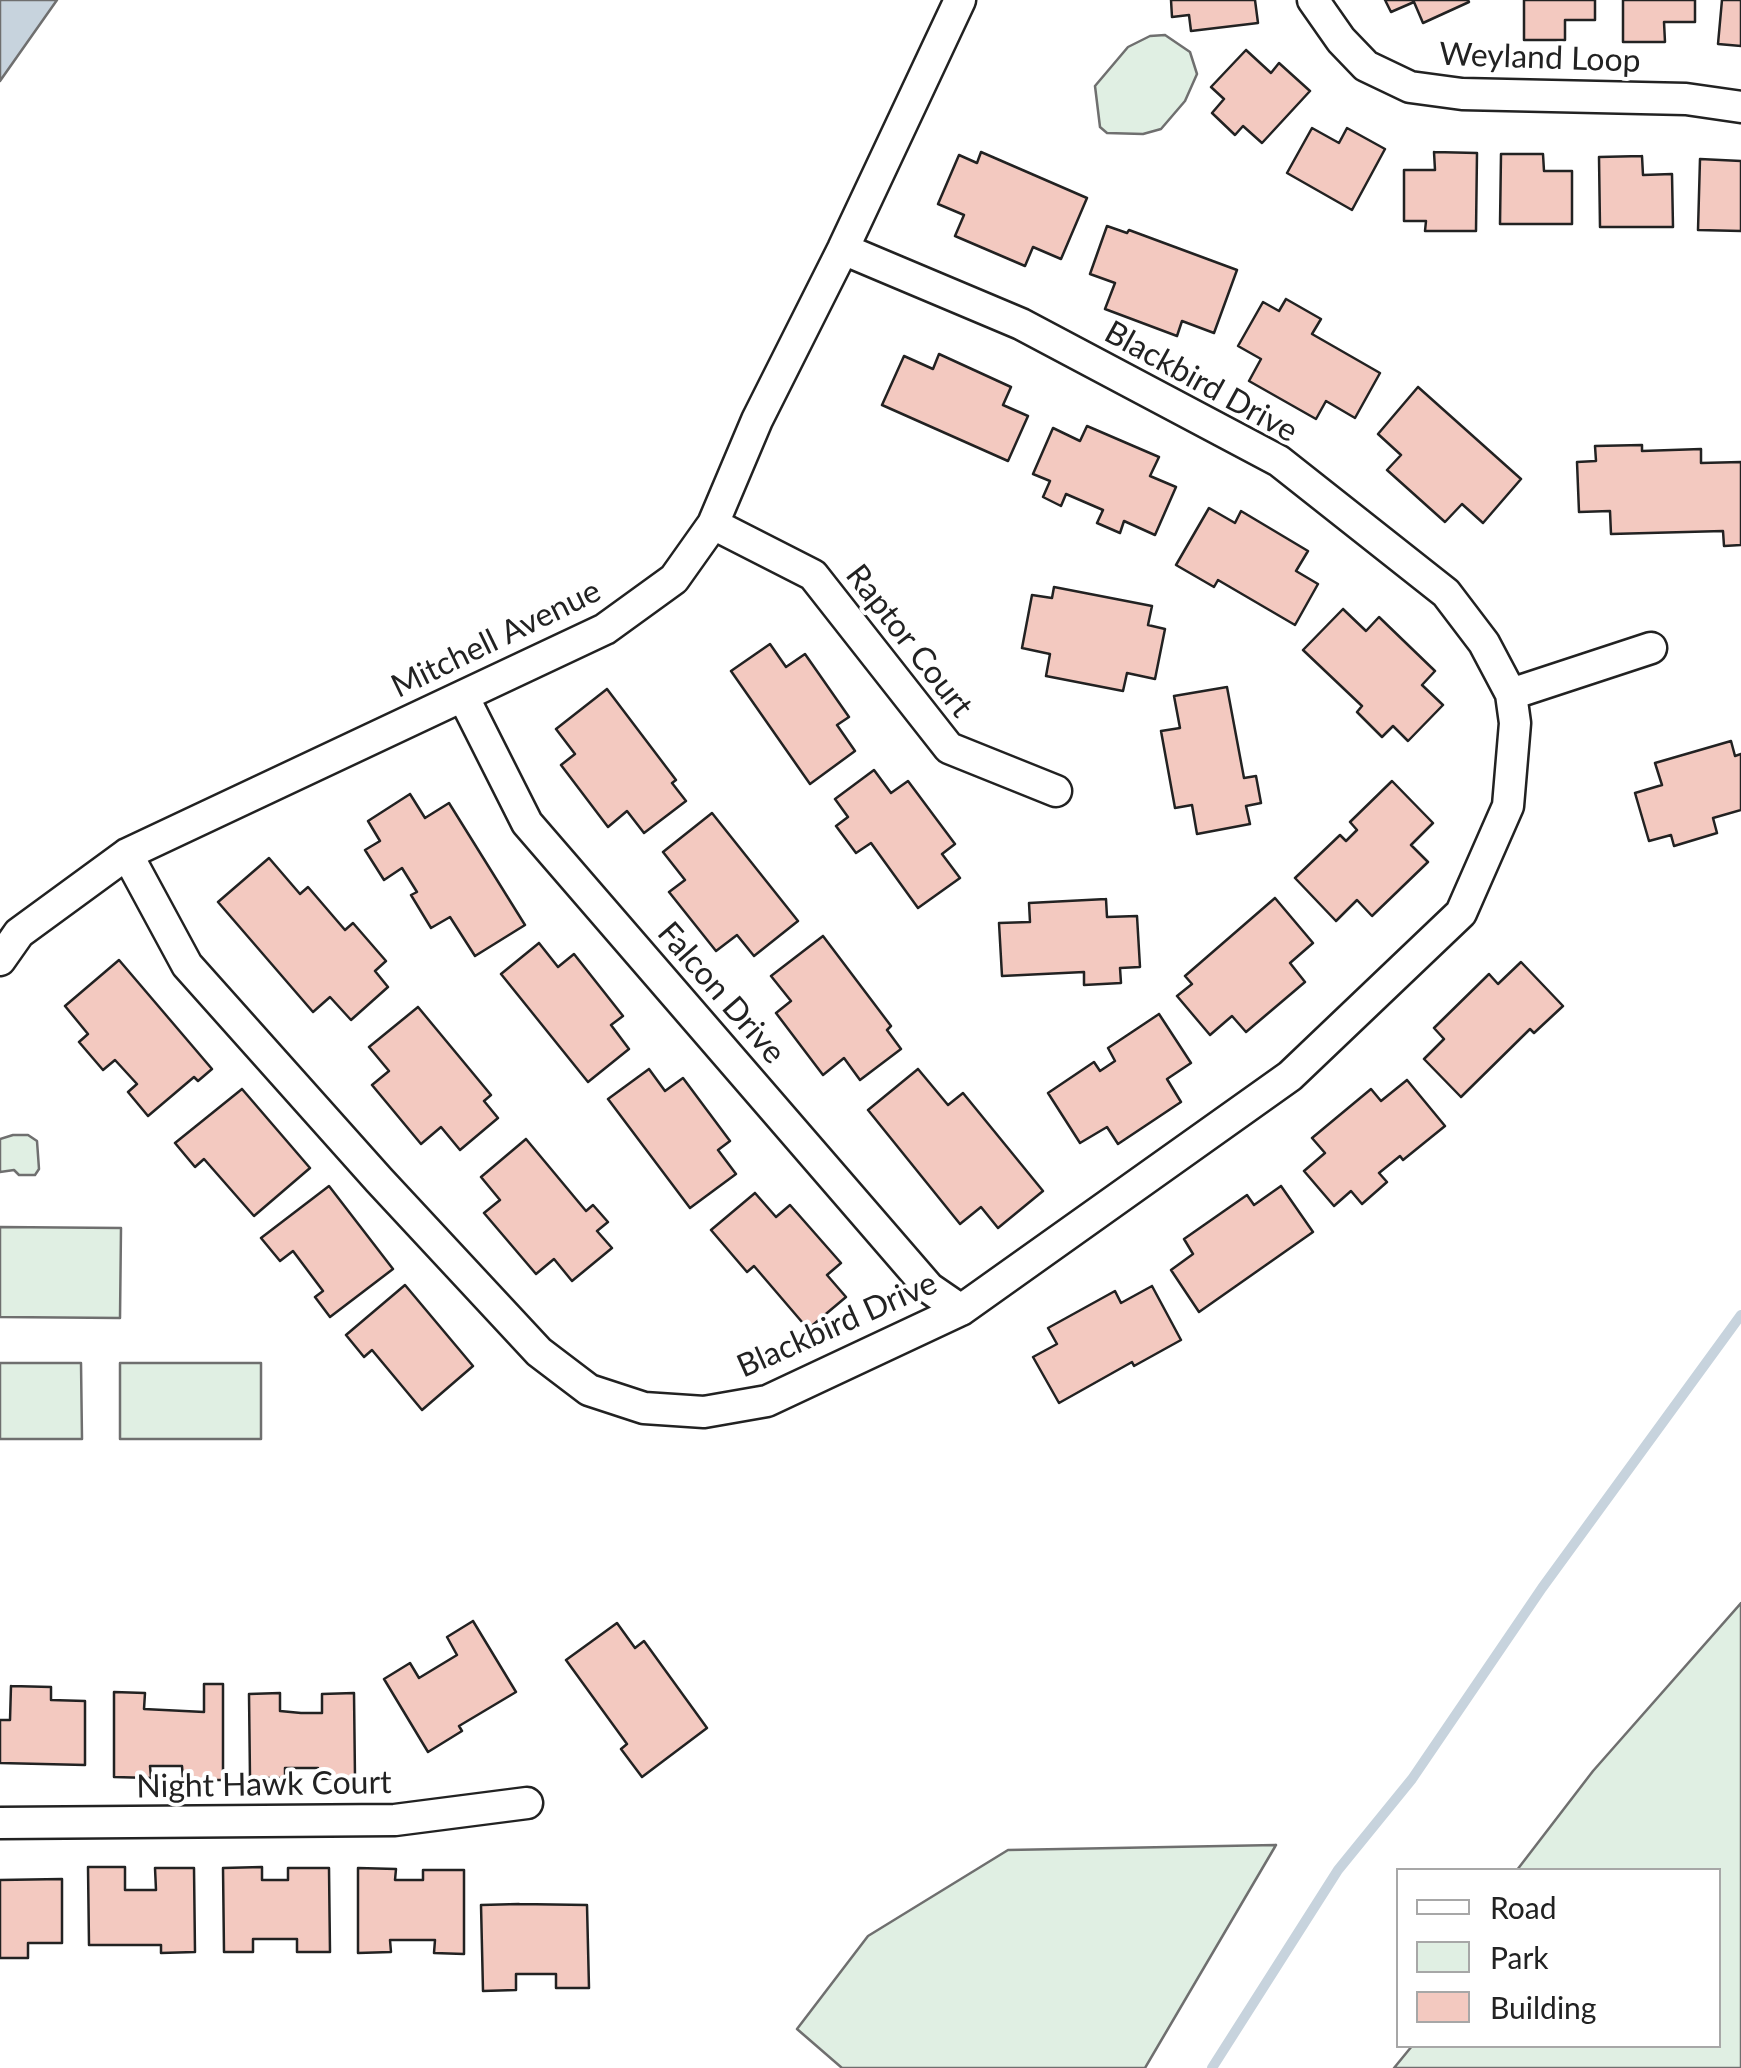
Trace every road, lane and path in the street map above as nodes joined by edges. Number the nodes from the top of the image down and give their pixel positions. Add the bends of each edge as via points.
1 (960, 0) edge
2 (1313, 0) edge
3 (1741, 107) edge
4 (843, 249) junction
5 (713, 524) junction
6 (1651, 648) dead end
7 (1511, 694) junction
8 (463, 696) junction
9 (1056, 791) dead end
10 (127, 854) junction
11 (0, 960) edge
12 (961, 1310) junction
13 (527, 1803) dead end
14 (0, 1823) edge

1 - 4 street, Mitchell Avenue
2 - 3 street, Weyland Loop via 1366,66 1410,87
4 - 5 street, Mitchell Avenue
4 - 7 street, Blackbird Drive via 1021,324 1279,460 1446,594
5 - 8 street, Mitchell Avenue via 674,579 604,629
5 - 9 street, Raptor Court via 812,576 949,748
6 - 7 street
7 - 12 street, Blackbird Drive via 1508,806 1461,913 1290,1076
8 - 10 street, Mitchell Avenue
8 - 12 street, Falcon Drive via 527,823 930,1288
10 - 11 street, Mitchell Avenue via 19,933
10 - 12 street, Blackbird Drive via 187,964 539,1352 589,1390 644,1408 704,1412 767,1401
13 - 14 street, Night Hawk Court via 395,1820

